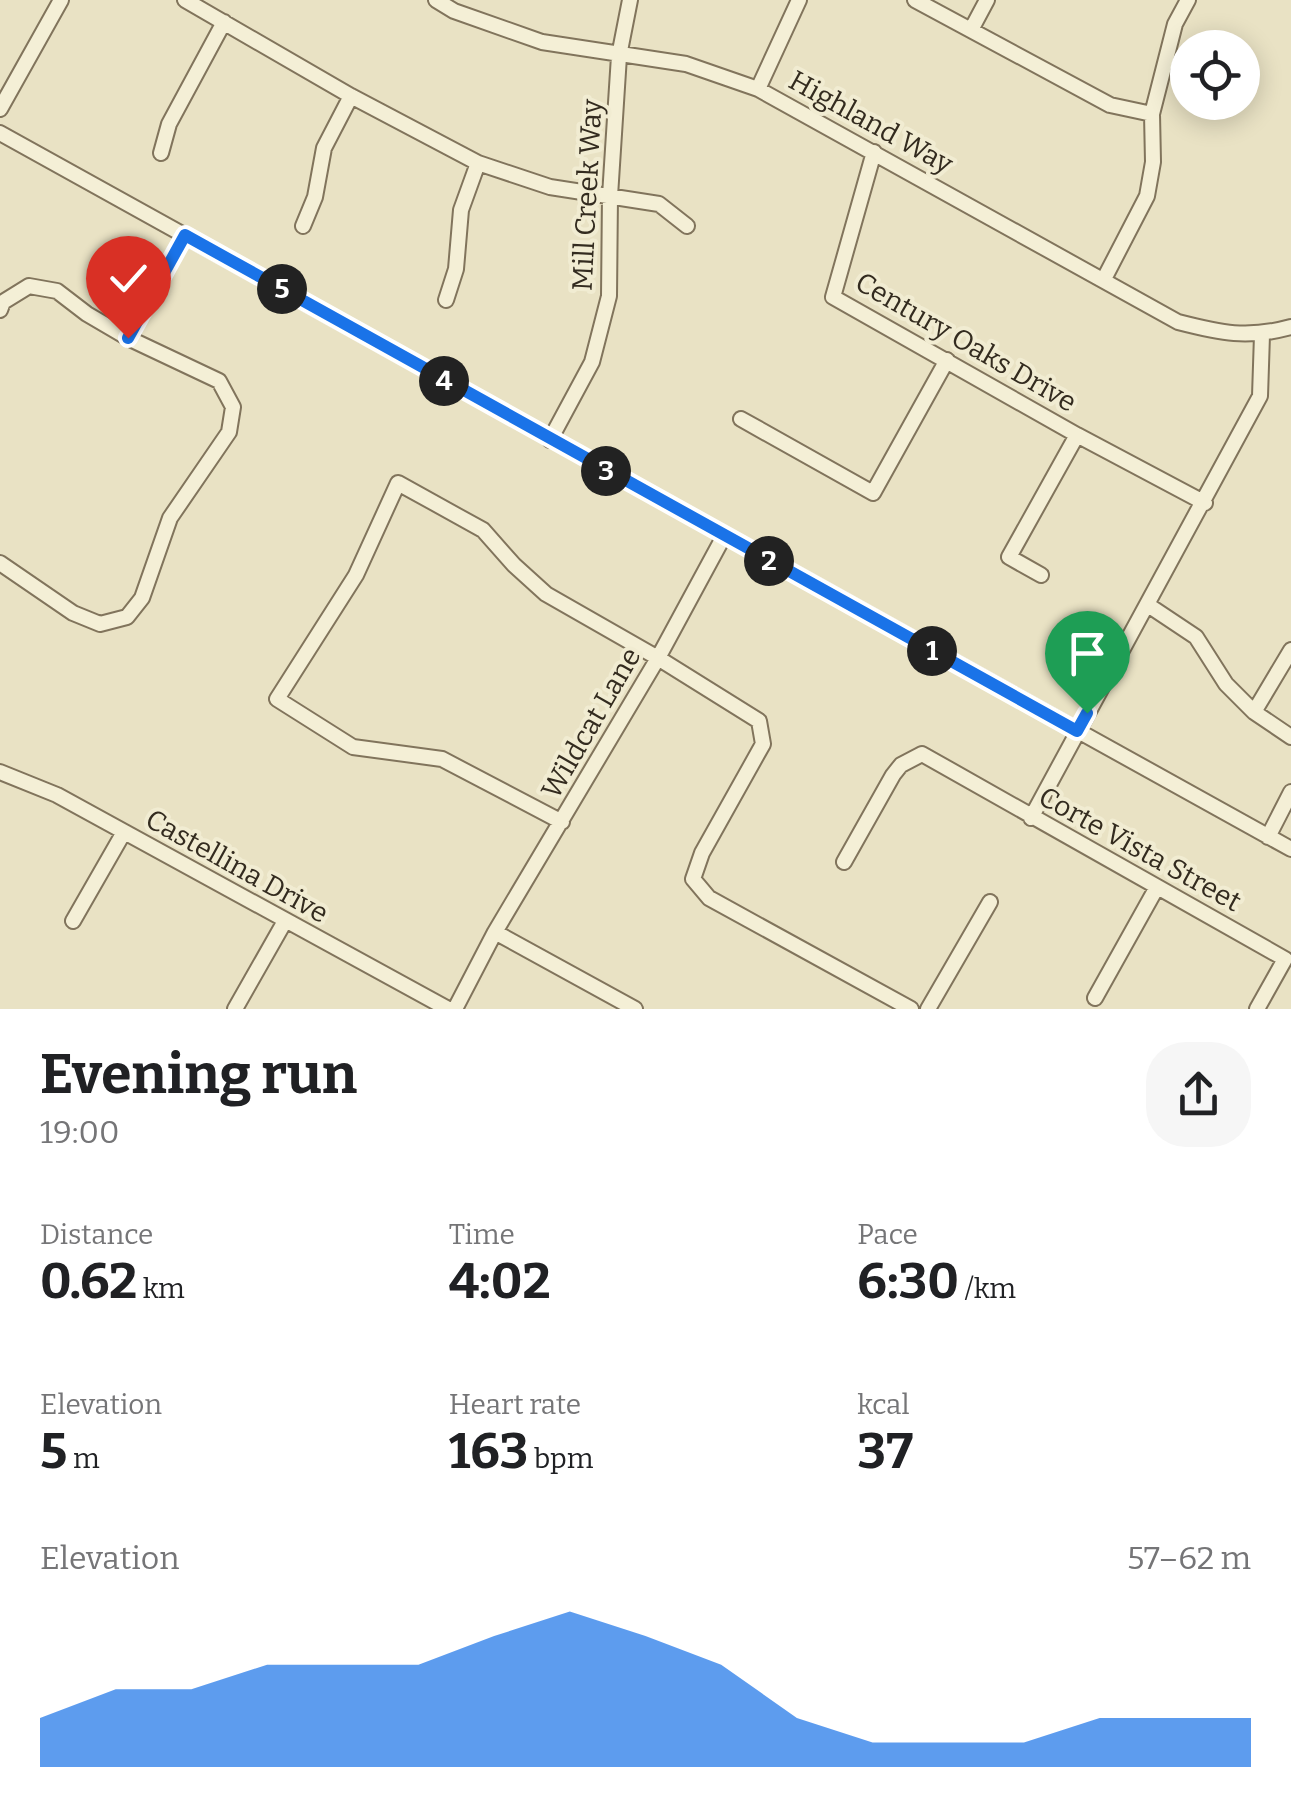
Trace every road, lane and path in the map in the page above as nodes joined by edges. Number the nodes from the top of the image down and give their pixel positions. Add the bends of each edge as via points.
1 (60, 0) edge
2 (184, 0) edge
3 (436, 0) edge
4 (630, 0) edge
5 (799, 0) edge
6 (915, 0) edge
7 (987, 0) edge
8 (1188, 0) edge
9 (457, 5) edge
10 (224, 22) junction
11 (971, 30) junction
12 (619, 56) junction
13 (758, 90) junction
14 (351, 96) junction
15 (0, 109) edge
16 (1152, 114) junction
17 (0, 133) edge
18 (874, 152) junction
19 (161, 153) dead end
20 (478, 163) junction
21 (610, 196) junction
22 (303, 226) dead end
23 (687, 226) dead end
24 (185, 235) junction
25 (1104, 279) junction
26 (446, 300) dead end
27 (0, 310) edge
28 (1291, 326) edge
29 (1262, 335) junction
30 (128, 338) junction
31 (947, 360) junction
32 (741, 420) dead end
33 (1077, 435) junction
34 (550, 440) junction
35 (1205, 502) junction
36 (724, 536) junction
37 (0, 563) edge
38 (1042, 575) dead end
39 (1148, 605) junction
40 (1291, 650) edge
41 (658, 658) junction
42 (1254, 712) junction
43 (1077, 731) junction
44 (1291, 736) edge
45 (0, 772) edge
46 (1291, 792) edge
47 (1032, 818) junction
48 (562, 822) junction
49 (124, 832) junction
50 (1268, 837) junction
51 (1291, 849) edge
52 (844, 862) dead end
53 (1157, 887) junction
54 (990, 902) dead end
55 (284, 920) junction
56 (73, 922) dead end
57 (495, 932) junction
58 (1095, 998) dead end
59 (235, 1009) edge
60 (448, 1009) edge
61 (456, 1009) edge
62 (635, 1009) edge
63 (911, 1009) edge
64 (928, 1009) edge
65 (1257, 1009) edge

1 - 15 street
2 - 10 street
3 - 9 street, Highland Way
4 - 12 street, Mill Creek Way
5 - 13 street
6 - 11 street
7 - 11 street
8 - 16 street via 1175,24
9 - 12 street, Highland Way via 542,42
10 - 14 street
10 - 19 street via 169,124
11 - 16 street via 1110,105
12 - 13 street, Highland Way via 686,64
12 - 21 street, Mill Creek Way
13 - 18 street, Highland Way
14 - 20 street
14 - 22 street via 324,148
16 - 25 street via 1147,196
17 - 24 street
18 - 25 street, Highland Way
18 - 31 street, Century Oaks Drive via 833,297
20 - 21 street
20 - 26 street
21 - 23 street via 659,204
21 - 34 street, Mill Creek Way via 609,296 592,362
24 - 30 street
24 - 34 street
25 - 29 street, Highland Way via 1178,322
27 - 30 street via 29,286 57,291
28 - 29 street
29 - 35 street via 1260,396
30 - 37 street via 219,380 233,408 229,432 170,518 142,598 127,617 100,624
31 - 32 street via 873,493
31 - 33 street, Century Oaks Drive
33 - 35 street, Century Oaks Drive
33 - 38 street via 1009,557
34 - 36 street
35 - 39 street
36 - 41 street, Wildcat Lane
36 - 43 street
39 - 42 street via 1196,637 1226,684
39 - 43 street
40 - 42 street
41 - 48 street, Wildcat Lane
41 - 48 street via 546,594 483,530 398,483 356,575 277,699 354,747 442,758
41 - 63 street via 759,722 763,744 692,880 709,898
42 - 44 street
43 - 47 street
43 - 50 street
45 - 49 street, Castellina Drive
46 - 50 street
47 - 52 street, Corte Vista Street via 922,754 892,774
47 - 53 street, Corte Vista Street
48 - 57 street, Wildcat Lane
49 - 55 street, Castellina Drive
49 - 56 street
50 - 51 street
53 - 58 street
53 - 65 street, Corte Vista Street via 1285,959
54 - 64 street
55 - 59 street
55 - 60 street, Castellina Drive
57 - 61 street, Wildcat Lane
57 - 62 street

